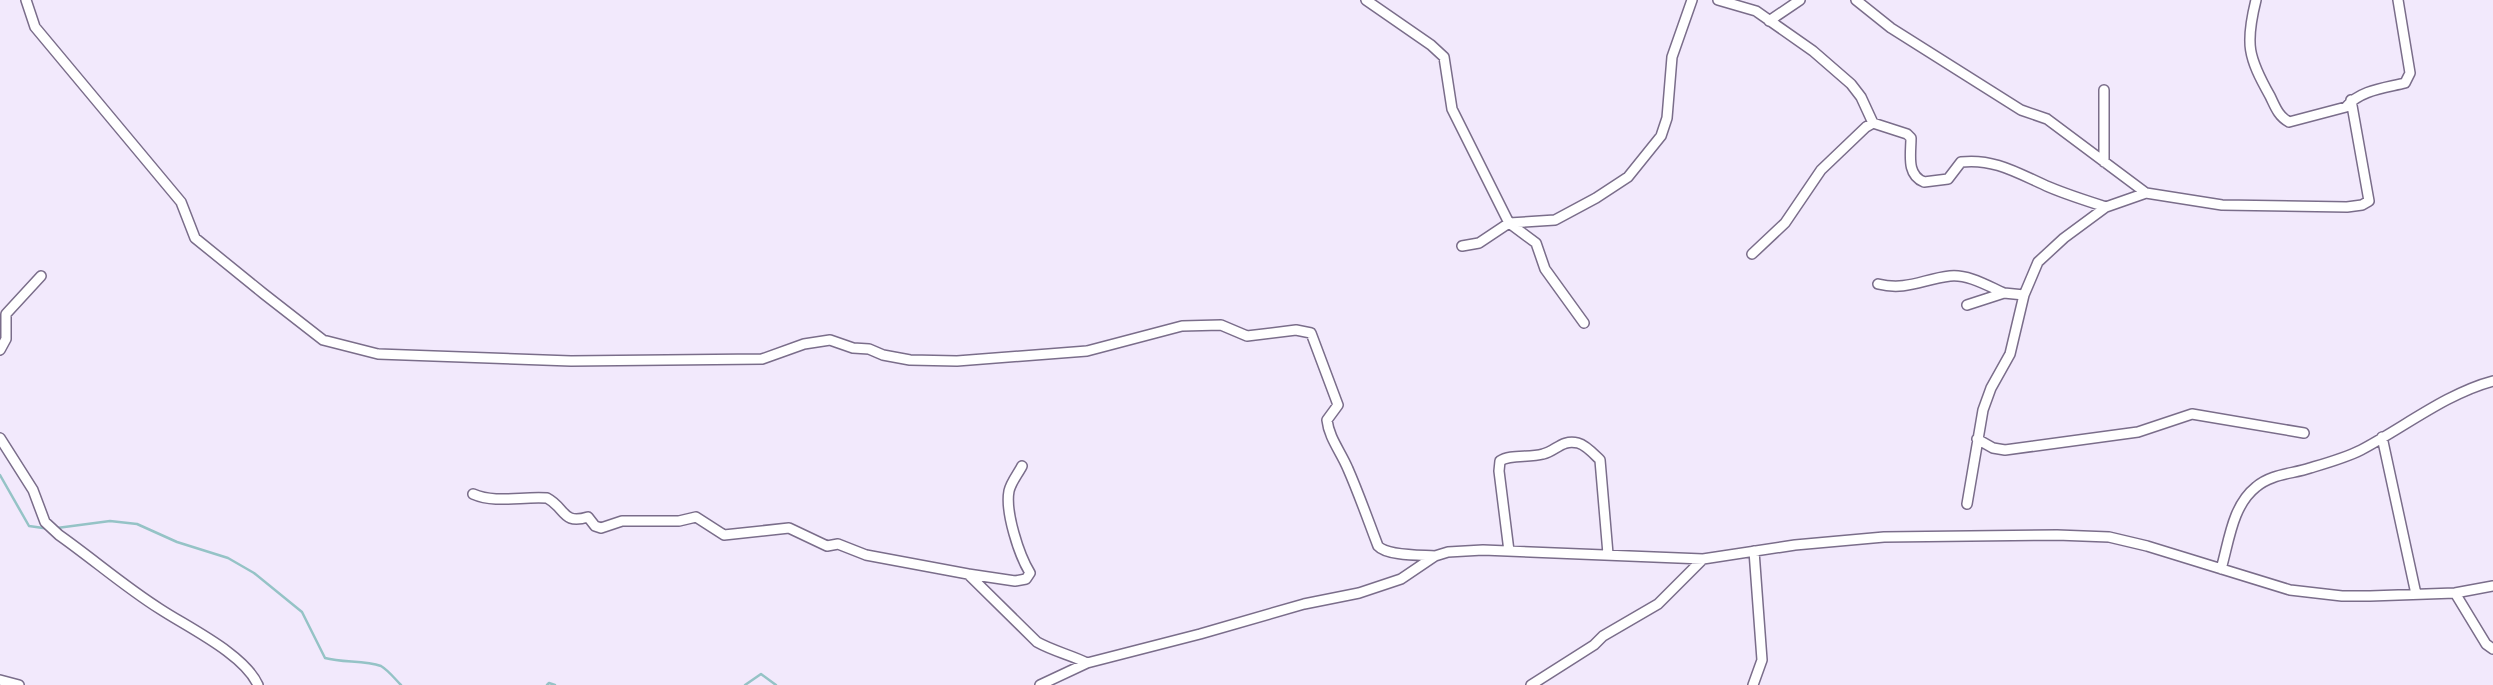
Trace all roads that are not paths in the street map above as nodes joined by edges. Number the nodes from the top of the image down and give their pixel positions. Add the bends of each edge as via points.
1 (26, 0) edge
2 (1366, 0) edge
3 (1692, 0) edge
4 (1718, 0) edge
5 (1800, 0) edge
6 (1856, 0) edge
7 (2256, 0) edge
8 (2398, 0) edge
9 (1769, 20) junction
10 (2104, 90) dead end
11 (2351, 100) junction
12 (1874, 123) junction
13 (2104, 162) junction
14 (2146, 192) junction
15 (2106, 207) junction
16 (1509, 223) junction
17 (1462, 246) dead end
18 (1752, 254) dead end
19 (41, 276) dead end
20 (1878, 284) dead end
21 (2004, 293) junction
22 (2024, 295) junction
23 (1967, 305) dead end
24 (1584, 323) dead end
25 (0, 350) edge
26 (2493, 381) edge
27 (2304, 433) dead end
28 (2382, 437) junction
29 (0, 438) edge
30 (1977, 439) junction
31 (1022, 466) dead end
32 (473, 494) dead end
33 (1966, 504) dead end
34 (1509, 551) junction
35 (1754, 551) junction
36 (1608, 554) junction
37 (1435, 556) junction
38 (1703, 559) junction
39 (2221, 569) junction
40 (968, 574) junction
41 (2493, 586) edge
42 (2455, 593) junction
43 (2416, 594) junction
44 (2493, 649) edge
45 (1087, 663) junction
46 (0, 680) edge
47 (19, 685) edge
48 (258, 685) edge
49 (1040, 685) edge
50 (1531, 685) edge
51 (1753, 685) edge

1 - 37 street via 35,27 181,202 195,238 324,340 378,355 571,361 762,359 830,340 897,358 957,361 1087,351 1182,326 1221,325 1247,336 1296,330 1311,333 1316,345 1338,405 1327,420 1328,431 1353,479 1378,546 1390,552
2 - 16 street via 1444,57 1452,109
3 - 16 street via 1672,57 1661,136 1628,177 1555,220
4 - 9 street via 1756,11
5 - 9 street
6 - 13 street via 1891,28 2021,110 2047,119
7 - 11 street via 2250,53 2281,118 2289,122 2314,117 2346,107
8 - 11 street via 2410,73 2405,83
9 - 12 street via 1851,84
10 - 13 street
11 - 14 street via 2369,201 2362,205 2222,205
12 - 15 street via 1911,138 1910,165 1924,182 1948,179 1961,162 1984,161
12 - 18 street via 1821,170 1785,223
13 - 14 street
14 - 15 street
15 - 22 street via 2038,262
16 - 17 street via 1479,243
16 - 24 street via 1536,243 1545,269
19 - 25 street via 6,314 6,338
20 - 21 street via 1906,287 1952,275
21 - 22 street
21 - 23 street
22 - 30 street via 2010,354 1991,388
26 - 28 street
27 - 30 street via 2192,414 2138,432 2005,450
28 - 39 street via 2358,451 2256,487 2239,505
28 - 43 street
29 - 48 street via 33,490 46,522 59,535 160,609 210,639 249,671
30 - 33 street
31 - 40 street via 1008,495 1022,560 1030,573 1015,581
32 - 40 street via 496,500 547,498 569,518 588,517 601,528 622,521 696,517 724,535 789,528 827,546 838,544 866,555
34 - 36 street
34 - 36 street via 1500,461 1547,454 1561,443 1578,443 1600,460
34 - 37 street
35 - 38 street
35 - 39 street via 1884,537 2109,537
35 - 51 street via 1762,660
36 - 38 street
37 - 45 street via 1401,579 1359,593
38 - 50 street via 1658,604
39 - 43 street via 2290,590 2342,596
40 - 45 street via 1037,642
41 - 42 street
42 - 43 street
42 - 44 street
45 - 49 street
46 - 47 street

